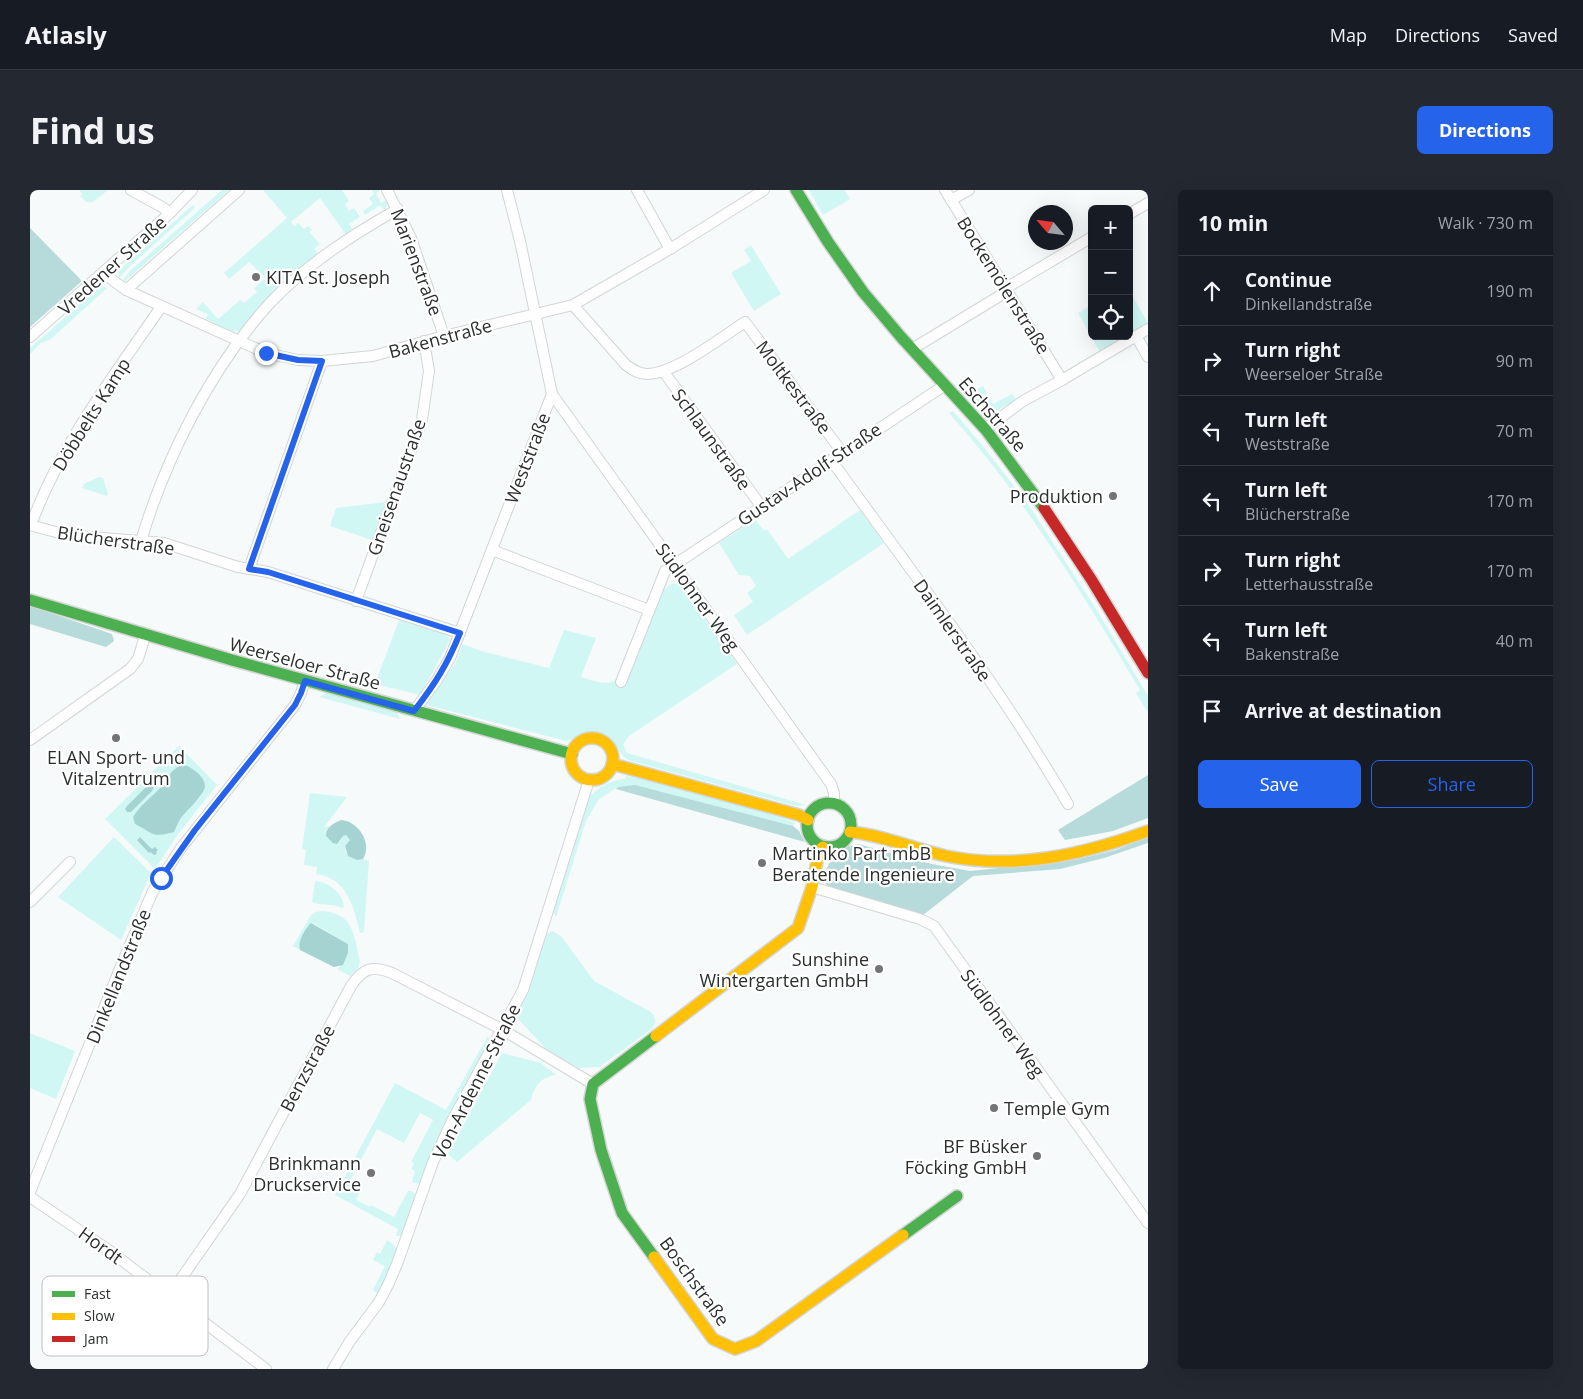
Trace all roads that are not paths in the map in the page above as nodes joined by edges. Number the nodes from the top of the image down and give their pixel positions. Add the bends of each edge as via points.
1 (131, 190) edge
2 (192, 190) edge
3 (240, 190) edge
4 (387, 190) edge
5 (507, 190) edge
6 (637, 190) edge
7 (764, 190) edge
8 (796, 190) edge
9 (945, 190) edge
10 (969, 190) edge
11 (951, 200) junction
12 (1148, 203) edge
13 (398, 209) junction
14 (1133, 212) edge
15 (170, 214) junction
16 (1088, 239) edge
17 (670, 249) junction
18 (103, 274) junction
19 (1006, 288) junction
20 (126, 290) junction
21 (573, 304) junction
22 (161, 307) junction
23 (536, 314) junction
24 (1148, 329) edge
25 (444, 336) junction
26 (1136, 336) junction
27 (30, 337) edge
28 (424, 341) junction
29 (239, 342) junction
30 (912, 349) junction
31 (1148, 357) edge
32 (322, 361) junction
33 (664, 372) junction
34 (1062, 380) junction
35 (945, 385) junction
36 (552, 394) junction
37 (985, 429) junction
38 (842, 452) junction
39 (831, 460) junction
40 (761, 506) junction
41 (31, 525) edge
42 (141, 541) junction
43 (492, 550) junction
44 (674, 564) junction
45 (249, 569) junction
46 (30, 600) edge
47 (356, 601) junction
48 (650, 610) junction
49 (460, 633) junction
50 (145, 636) junction
51 (1148, 673) edge
52 (305, 681) junction
53 (621, 682) dead end
54 (414, 711) junction
55 (30, 740) edge
56 (572, 754) junction
57 (612, 764) junction
58 (589, 780) junction
59 (834, 804) junction
60 (1068, 804) dead end
61 (808, 820) junction
62 (1148, 831) edge
63 (850, 832) junction
64 (823, 847) junction
65 (70, 862) dead end
66 (812, 887) junction
67 (30, 902) edge
68 (502, 1030) junction
69 (593, 1084) junction
70 (30, 1192) edge
71 (30, 1196) edge
72 (958, 1196) dead end
73 (1148, 1224) edge
74 (143, 1276) edge
75 (183, 1276) edge
76 (208, 1325) edge
77 (266, 1369) edge
78 (333, 1369) edge

1 - 15 street
2 - 15 street, Vredener Straße
3 - 20 street
4 - 13 street, Marienstraße
5 - 23 street, Weststraße
6 - 17 street
7 - 17 street, Bakenstraße
8 - 30 street, Eschstraße via 837,256
9 - 11 street, Bockemölenstraße
10 - 11 street
11 - 19 street, Bockemölenstraße
12 - 14 street
13 - 25 street, Marienstraße via 412,238
13 - 29 street via 366,227 312,266 270,303
15 - 18 street, Vredener Straße
16 - 19 street
17 - 21 street, Bakenstraße
18 - 20 street, Bakenstraße
18 - 27 street, Vredener Straße
19 - 30 street via 1003,294
19 - 34 street, Bockemölenstraße
20 - 22 street, Bakenstraße
21 - 23 street, Bakenstraße
21 - 33 street via 630,368 646,374
22 - 29 street, Bakenstraße
22 - 41 street, Döbbelts Kamp via 78,428 42,496
23 - 25 street, Bakenstraße
23 - 36 street, Weststraße
24 - 26 street
25 - 28 street, Bakenstraße
26 - 31 street
26 - 34 street
28 - 32 street, Bakenstraße via 373,356
28 - 47 street, Gneisenaustraße via 429,371 422,420
29 - 32 street, Bakenstraße via 266,353
29 - 42 street via 206,392 178,446 150,509
30 - 35 street, Eschstraße
32 - 45 street
33 - 38 street, Moltkestraße via 746,322
33 - 40 street, Schlaunstraße
34 - 37 street via 1023,401
35 - 37 street, Eschstraße
35 - 38 street, Gustav-Adolf-Straße
36 - 43 street, Weststraße
36 - 44 street, Südlohner Weg
37 - 51 street, Eschstraße via 1058,528
38 - 39 street, Gustav-Adolf-Straße
39 - 40 street, Gustav-Adolf-Straße
39 - 60 street, Daimlerstraße via 992,684
40 - 44 street, Gustav-Adolf-Straße
41 - 42 street, Blücherstraße via 67,535
42 - 45 street, Blücherstraße via 164,543
43 - 48 street
43 - 49 street, Weststraße
44 - 48 street via 665,571
44 - 59 street, Südlohner Weg via 831,784
45 - 47 street, Blücherstraße via 268,572
46 - 50 street, Weerseloer Straße
47 - 49 street, Blücherstraße
48 - 53 street
49 - 54 street, Weststraße via 450,658
50 - 52 street, Weerseloer Straße
50 - 55 street via 138,659 130,669
52 - 54 street, Weerseloer Straße
52 - 70 street, Dinkellandstraße via 295,705 181,848 153,892
54 - 56 street, Weerseloer Straße
56 - 57 street via 579,743 597,739 611,751
56 - 58 street via 576,773
57 - 58 street via 601,778
57 - 61 street
58 - 68 street, Von-Ardenne-Straße via 523,990
59 - 61 street via 818,807
59 - 63 street via 850,817
61 - 64 street via 810,836
62 - 63 street via 1063,856 1014,861 966,859
63 - 64 street via 842,843
64 - 66 street via 819,851
65 - 67 street
66 - 69 street via 798,928
66 - 73 street, Südlohner Weg via 934,926
68 - 69 street
68 - 75 street, Benzstraße via 392,973 372,968 363,972 351,986 240,1194
68 - 78 street, Von-Ardenne-Straße via 433,1162 388,1285
69 - 72 street, Boschstraße via 590,1098 601,1150 622,1213 713,1339 735,1349 756,1342
71 - 74 street, Hordt
76 - 77 street, Hordt

